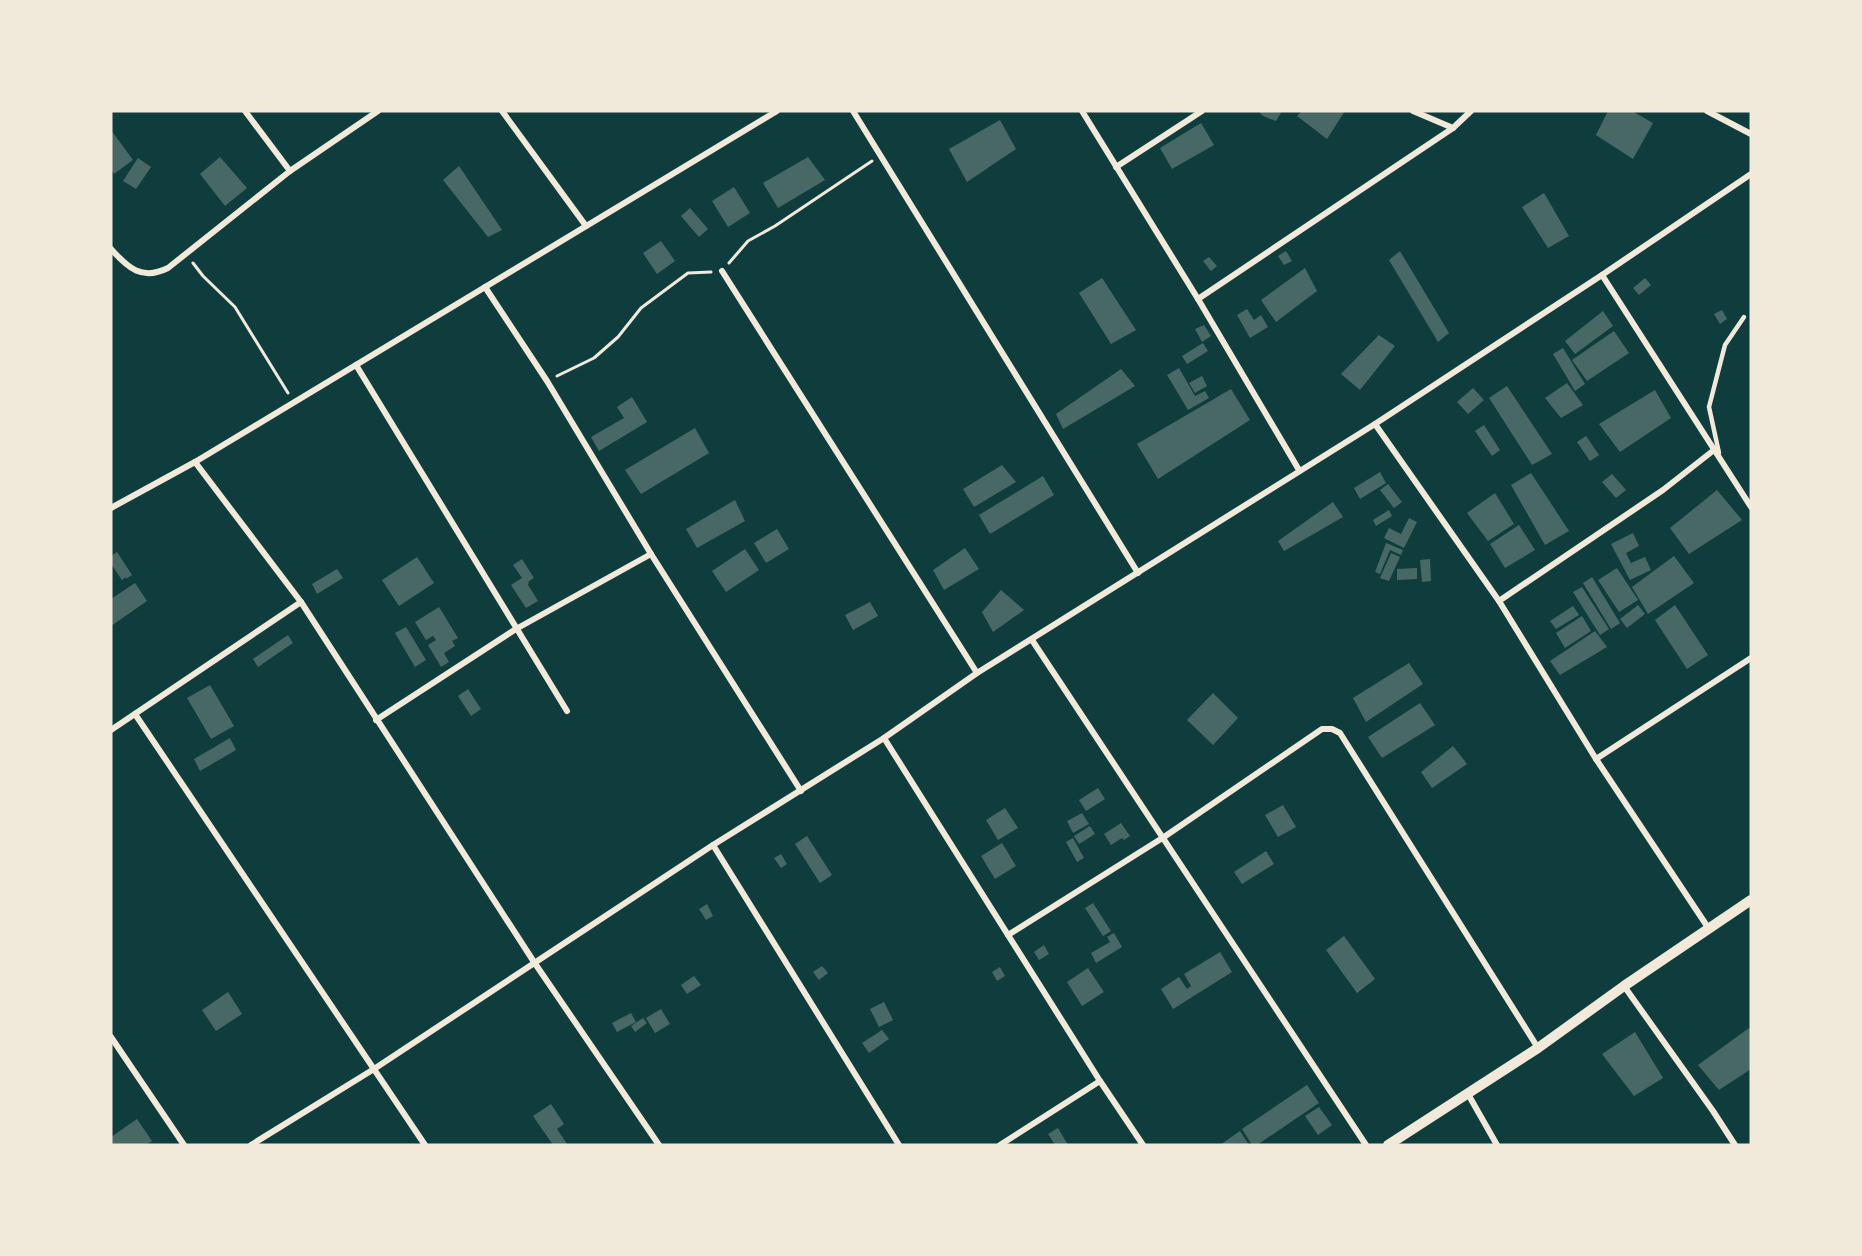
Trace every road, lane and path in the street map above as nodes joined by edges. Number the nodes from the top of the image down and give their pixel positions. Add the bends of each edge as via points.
1 (245, 111) edge
2 (378, 111) edge
3 (502, 111) edge
4 (777, 111) edge
5 (853, 111) edge
6 (1082, 111) edge
7 (1202, 111) edge
8 (1413, 111) edge
9 (1472, 111) edge
10 (1707, 111) edge
11 (1453, 128) junction
12 (1751, 134) edge
13 (1116, 167) junction
14 (290, 171) junction
15 (1751, 174) edge
16 (586, 226) junction
17 (111, 249) edge
18 (186, 255) junction
19 (722, 271) dead end
20 (1602, 275) junction
21 (485, 287) junction
22 (1198, 299) junction
23 (1744, 317) dead end
24 (356, 364) junction
25 (294, 402) junction
26 (1375, 424) junction
27 (1714, 450) junction
28 (1719, 456) junction
29 (195, 462) junction
30 (1299, 470) junction
31 (1751, 507) edge
32 (111, 508) edge
33 (651, 554) junction
34 (1138, 573) junction
35 (1499, 601) junction
36 (301, 602) junction
37 (516, 629) junction
38 (1032, 640) junction
39 (1751, 658) edge
40 (977, 674) junction
41 (567, 711) dead end
42 (135, 714) junction
43 (376, 720) junction
44 (111, 729) edge
45 (884, 738) junction
46 (1596, 759) junction
47 (801, 791) junction
48 (1164, 837) junction
49 (713, 845) junction
50 (1751, 900) edge
51 (1710, 929) junction
52 (1008, 935) junction
53 (534, 962) junction
54 (1624, 986) junction
55 (111, 1037) edge
56 (1538, 1048) junction
57 (374, 1069) junction
58 (1100, 1081) junction
59 (1468, 1094) junction
60 (183, 1145) edge
61 (251, 1145) edge
62 (425, 1145) edge
63 (659, 1145) edge
64 (899, 1145) edge
65 (1000, 1145) edge
66 (1143, 1145) edge
67 (1366, 1145) edge
68 (1388, 1145) edge
69 (1497, 1145) edge
70 (1735, 1145) edge

1 - 14 street
2 - 14 street
3 - 16 street
4 - 16 street
5 - 34 street
6 - 13 street
7 - 13 street
8 - 11 street
9 - 11 street
10 - 12 street
11 - 22 street
13 - 22 street
14 - 18 street
15 - 20 street
16 - 21 street
17 - 18 street via 128,267 155,274
18 - 25 path via 235,307
19 - 40 street
20 - 26 street
20 - 27 street
21 - 24 street
21 - 33 street via 547,381
22 - 30 street
23 - 28 lane via 1725,345 1709,408
24 - 25 street
24 - 37 street
25 - 29 street
26 - 30 street
26 - 35 street
27 - 28 street
27 - 35 street via 1663,490
28 - 31 street
29 - 32 street
29 - 36 street
30 - 34 street
33 - 37 street
33 - 47 street
34 - 38 street
35 - 46 street
36 - 42 street
36 - 43 street
37 - 41 street
37 - 43 street
38 - 40 street
38 - 48 street
39 - 46 street
40 - 45 street
42 - 44 street
42 - 57 street
43 - 53 street
45 - 47 street
45 - 52 street
46 - 51 street
47 - 49 street
48 - 52 street
48 - 56 street via 1322,729 1340,733
48 - 67 street
49 - 53 street
49 - 64 street
50 - 51 street
51 - 54 street
52 - 58 street
53 - 57 street
53 - 63 street
54 - 56 street
54 - 70 street
55 - 60 street
56 - 59 street
57 - 61 street
57 - 62 street
58 - 65 street
58 - 66 street
59 - 68 street
59 - 69 street

